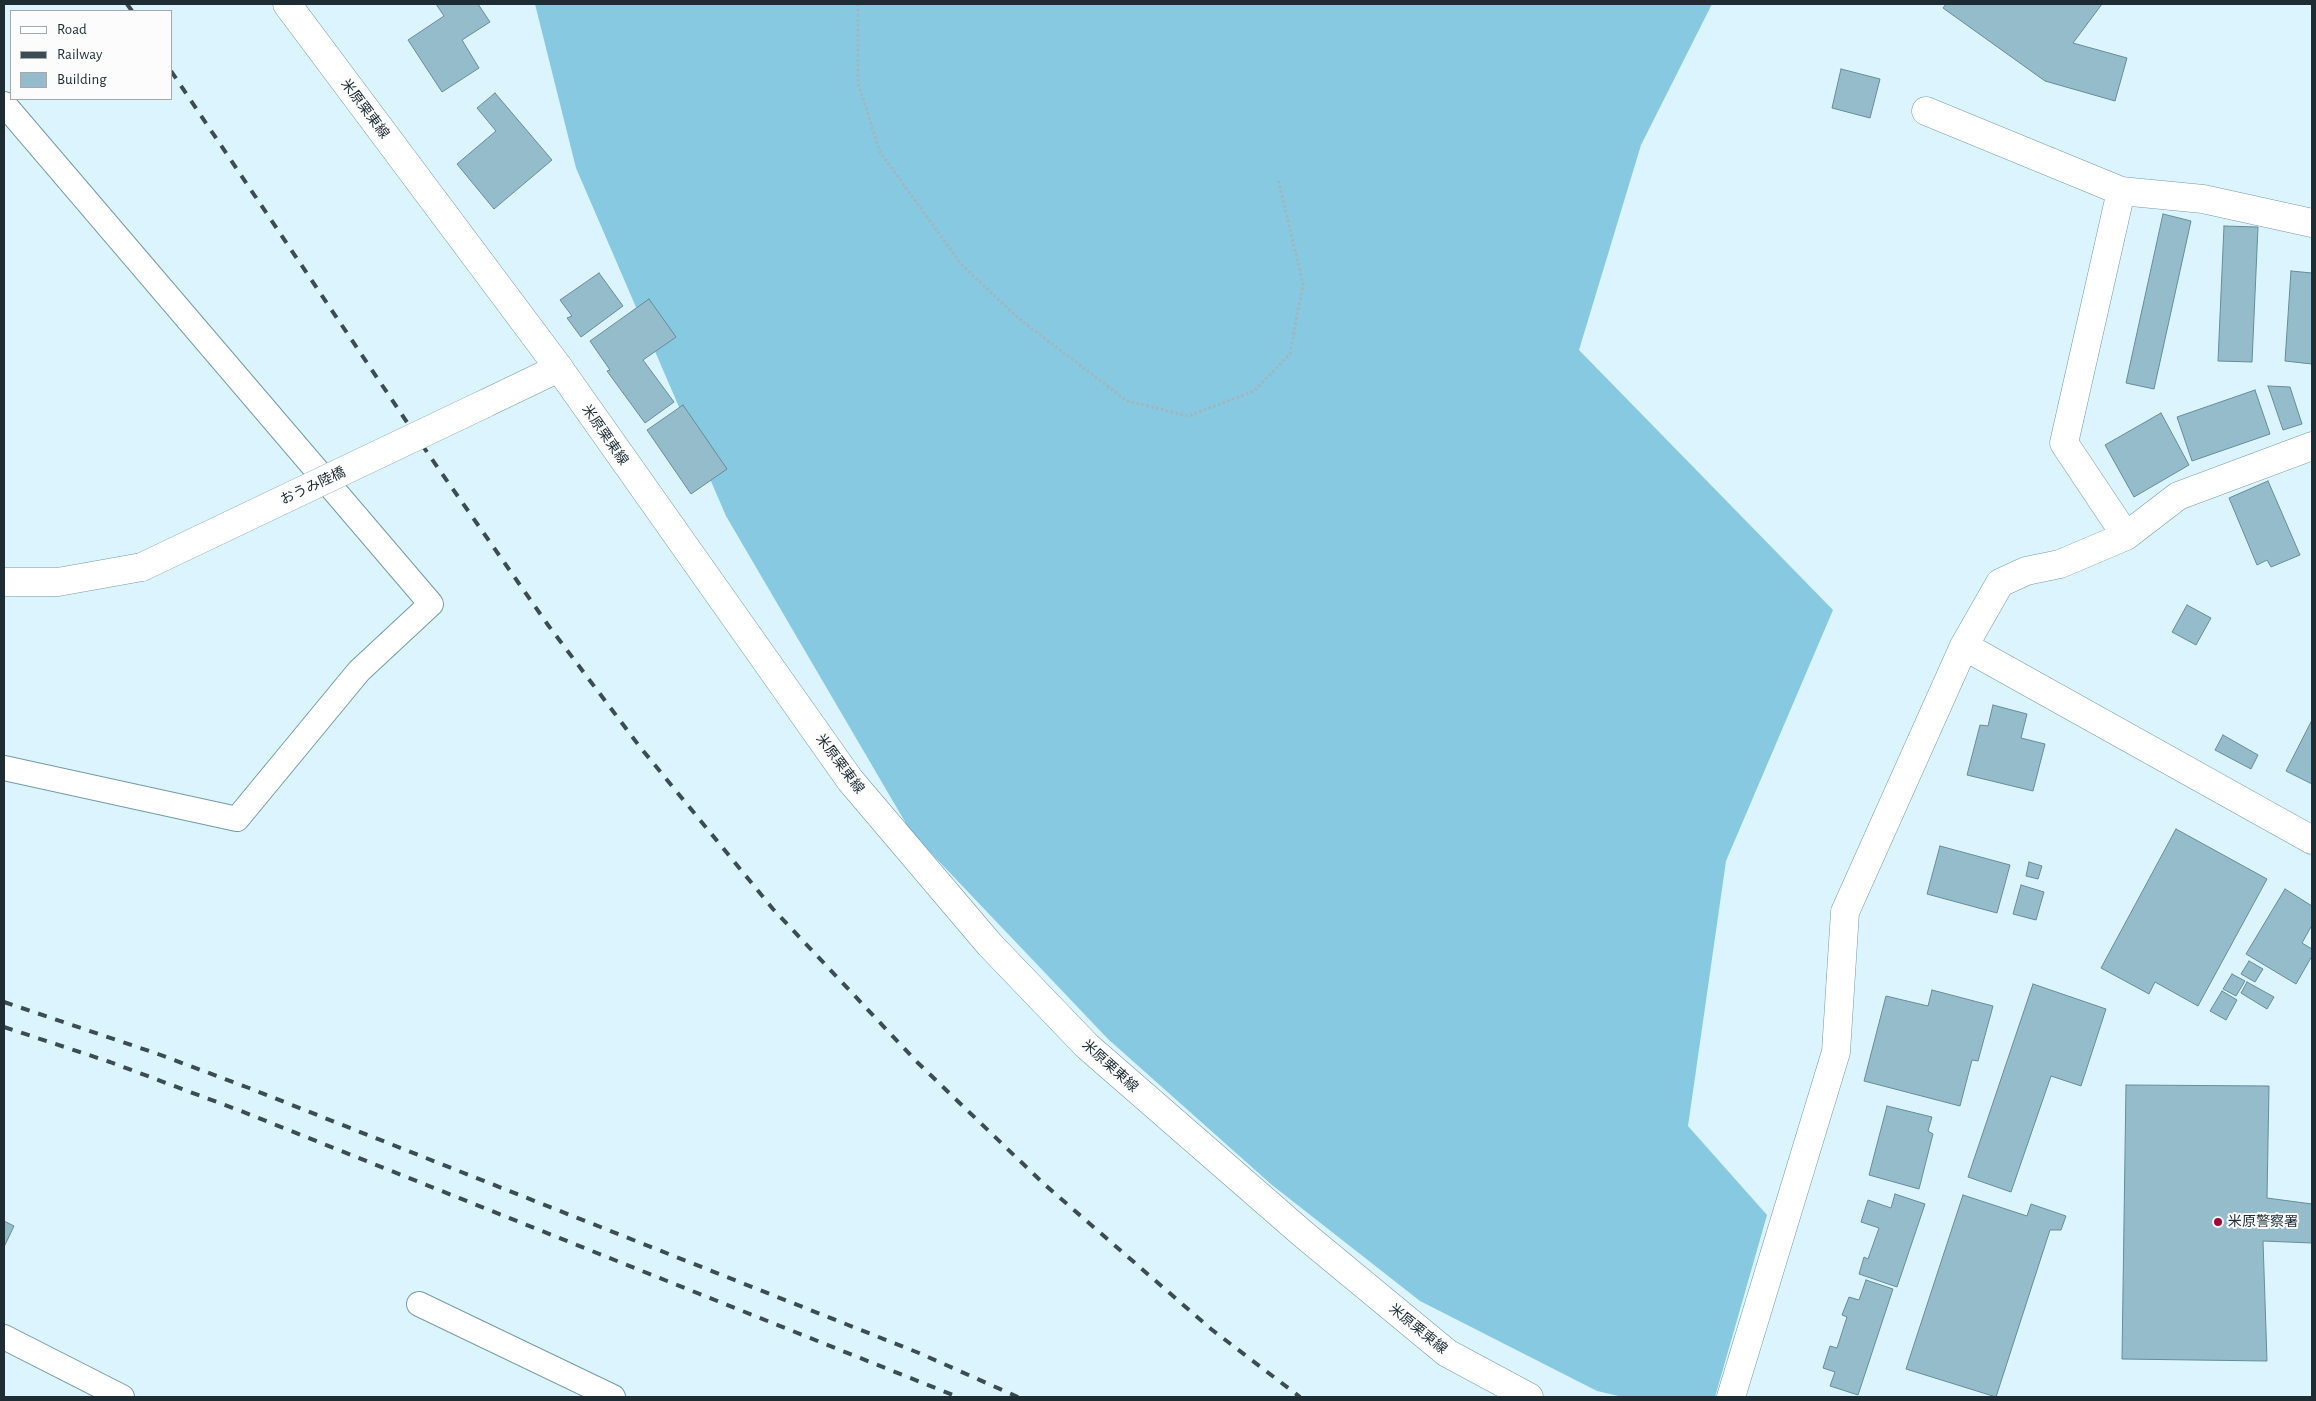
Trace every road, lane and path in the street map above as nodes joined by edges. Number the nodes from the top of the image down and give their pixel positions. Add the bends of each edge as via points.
1 (287, 4) edge
2 (858, 4) edge
3 (4, 104) edge
4 (1926, 111) dead end
5 (1278, 179) dead end
6 (2121, 191) junction
7 (2312, 223) edge
8 (558, 368) junction
9 (2312, 446) edge
10 (2126, 536) junction
11 (4, 582) edge
12 (1964, 646) junction
13 (4, 768) edge
14 (2312, 840) edge
15 (419, 1304) dead end
16 (4, 1337) edge
17 (122, 1397) edge
18 (613, 1397) edge
19 (1529, 1397) edge
20 (1731, 1397) edge

1 - 8 street, 米原栗東線
2 - 5 path via 858,83 880,152 961,264 1018,318 1127,401 1188,416 1254,391 1290,354 1302,284
3 - 13 lane via 431,604 359,670 237,819
4 - 6 street
6 - 7 street via 2202,199
6 - 10 street via 2064,443
8 - 11 street, おうみ陸橋, bridge via 142,567 58,582
8 - 19 street, 米原栗東線 via 850,780 990,945 1087,1046 1310,1240 1447,1353
9 - 10 street via 2178,496
10 - 12 street via 2060,564 2026,571 2000,582
12 - 14 street
12 - 20 street via 1845,912 1836,1052
15 - 18 lane
16 - 17 lane

